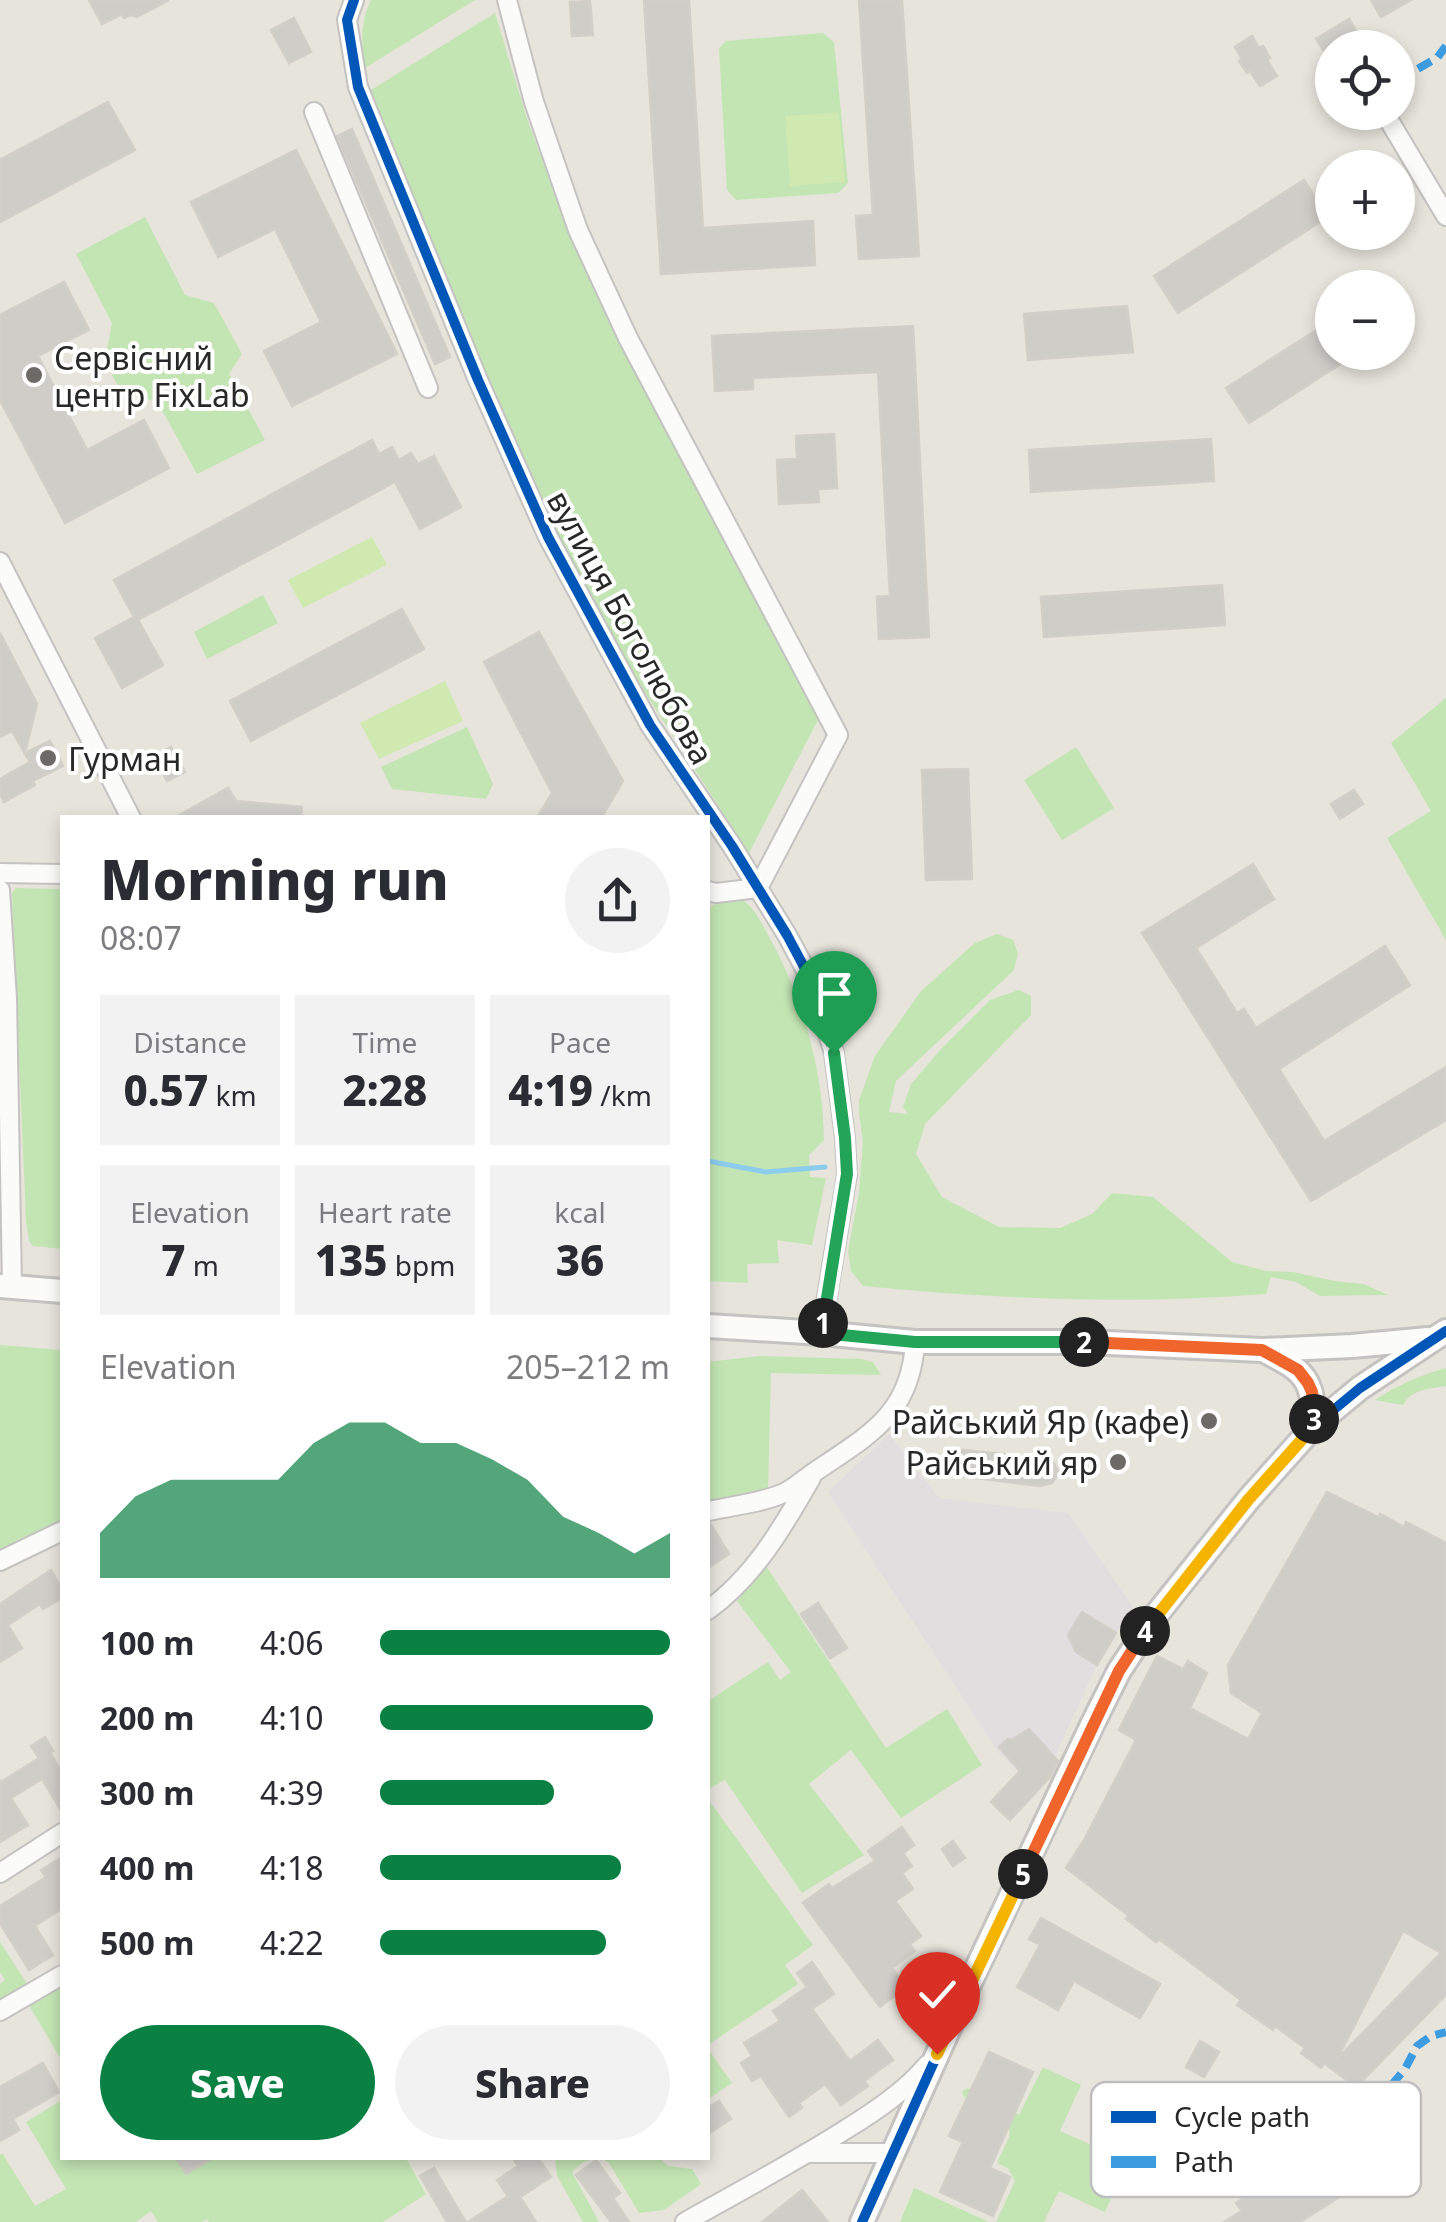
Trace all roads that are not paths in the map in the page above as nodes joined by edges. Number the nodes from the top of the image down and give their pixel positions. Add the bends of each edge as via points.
1 (354, 0) edge
2 (507, 0) edge
3 (314, 112) dead end
4 (1395, 130) edge
5 (1446, 216) edge
6 (428, 388) dead end
7 (0, 562) edge
8 (128, 815) edge
9 (710, 815) edge
10 (710, 816) edge
11 (0, 873) edge
12 (60, 874) edge
13 (758, 888) junction
14 (0, 890) edge
15 (710, 892) edge
16 (4, 996) edge
17 (6, 1287) edge
18 (60, 1290) edge
19 (710, 1326) edge
20 (821, 1333) junction
21 (1443, 1335) edge
22 (915, 1342) junction
23 (1262, 1350) junction
24 (1314, 1426) junction
25 (814, 1472) junction
26 (710, 1511) edge
27 (60, 1532) edge
28 (0, 1561) edge
29 (710, 1609) edge
30 (60, 1834) edge
31 (0, 1873) edge
32 (60, 1976) edge
33 (0, 2011) edge
34 (937, 2054) junction
35 (807, 2154) junction
36 (893, 2154) junction
37 (685, 2222) edge
38 (862, 2222) edge

1 - 9 street, вулиця Боголюбова via 348,20 358,87 478,380 548,537 650,725
2 - 13 street via 578,230 838,735
3 - 6 street
4 - 5 street
7 - 8 street
10 - 13 street, вулиця Боголюбова
11 - 12 street
13 - 15 street
13 - 20 street, вулиця Боголюбова via 811,980 834,1053 847,1174
14 - 16 street
16 - 17 street
17 - 18 street
19 - 20 street
20 - 22 street
21 - 23 street
21 - 24 street
22 - 23 street
22 - 25 street via 914,1363 892,1412
23 - 24 street via 1291,1364 1308,1383
24 - 34 street via 1156,1614 1119,1671
25 - 26 street via 785,1493
25 - 29 street via 778,1535
27 - 28 street
30 - 31 street
32 - 33 street
34 - 35 street via 886,2104
34 - 36 street
35 - 36 street
35 - 37 street
36 - 38 street

